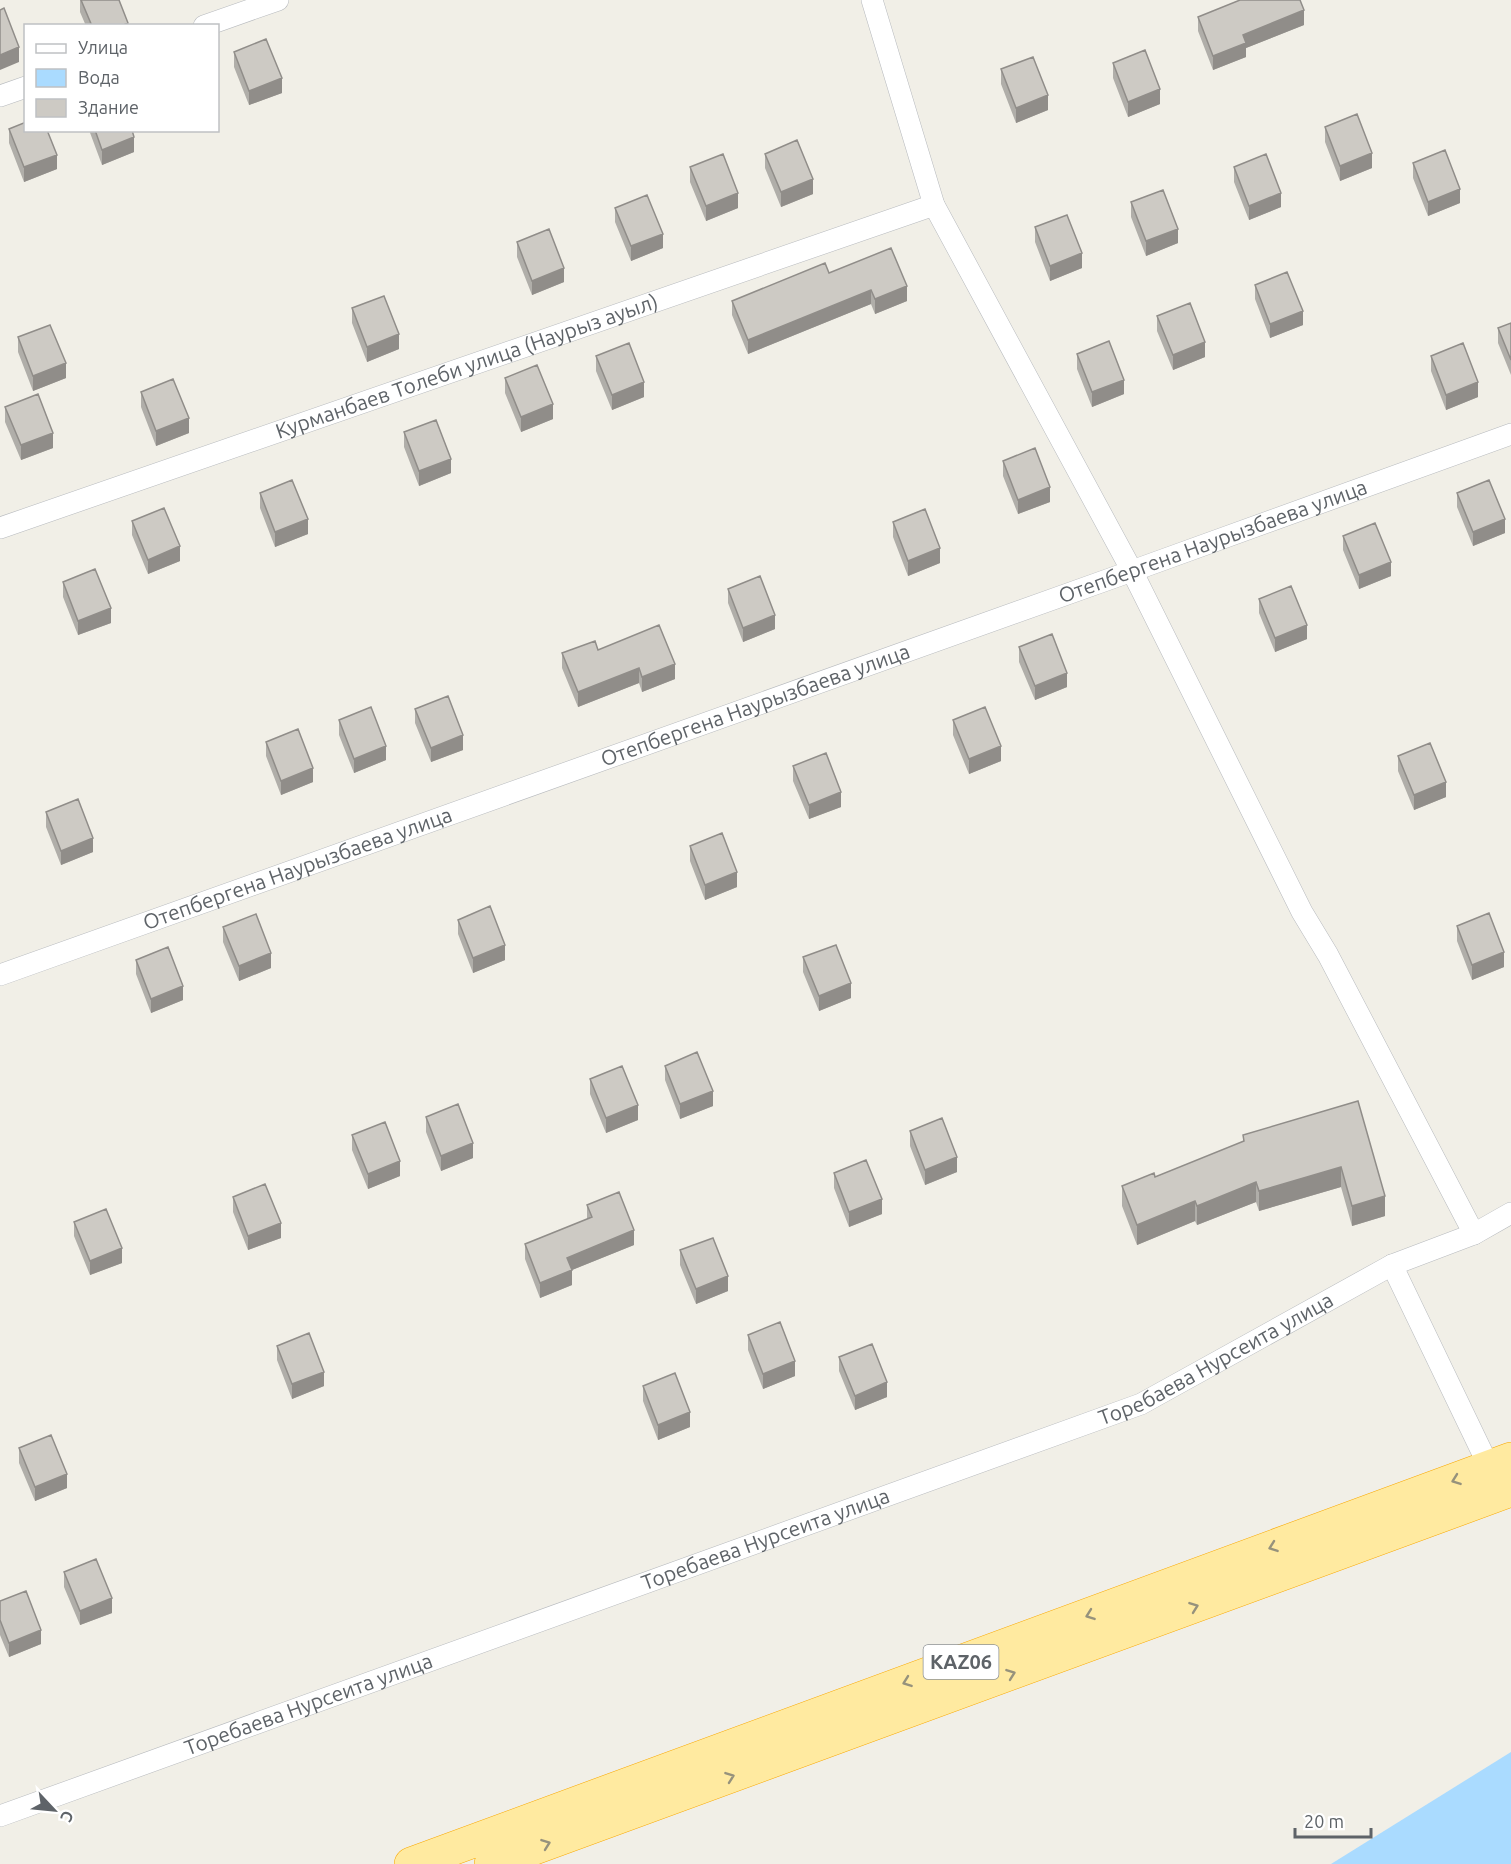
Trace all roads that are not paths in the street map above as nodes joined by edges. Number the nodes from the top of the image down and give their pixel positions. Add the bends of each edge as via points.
1 (278, 0) edge
2 (872, 0) edge
3 (210, 24) edge
4 (24, 88) edge
5 (0, 96) edge
6 (934, 205) junction
7 (1511, 434) edge
8 (0, 528) edge
9 (1132, 571) junction
10 (0, 975) edge
11 (1511, 1213) edge
12 (1474, 1234) junction
13 (1392, 1265) junction
14 (1503, 1478) edge
15 (0, 1816) edge
16 (411, 1864) edge
17 (491, 1864) edge

1 - 3 street
2 - 6 street
4 - 5 street
6 - 8 street, Курманбаев Толеби улица (Наурыз ауыл)
6 - 9 street
7 - 9 street, Отепбергена Наурызбаева улица
9 - 10 street, Отепбергена Наурызбаева улица
9 - 12 street via 1302,912
11 - 12 street, Торебаева Нурсеита улица
12 - 13 street, Торебаева Нурсеита улица
13 - 14 street
13 - 15 street, Торебаева Нурсеита улица via 1141,1404
14 -> 16 highway, KАZ06
17 -> 14 highway, KАZ06

